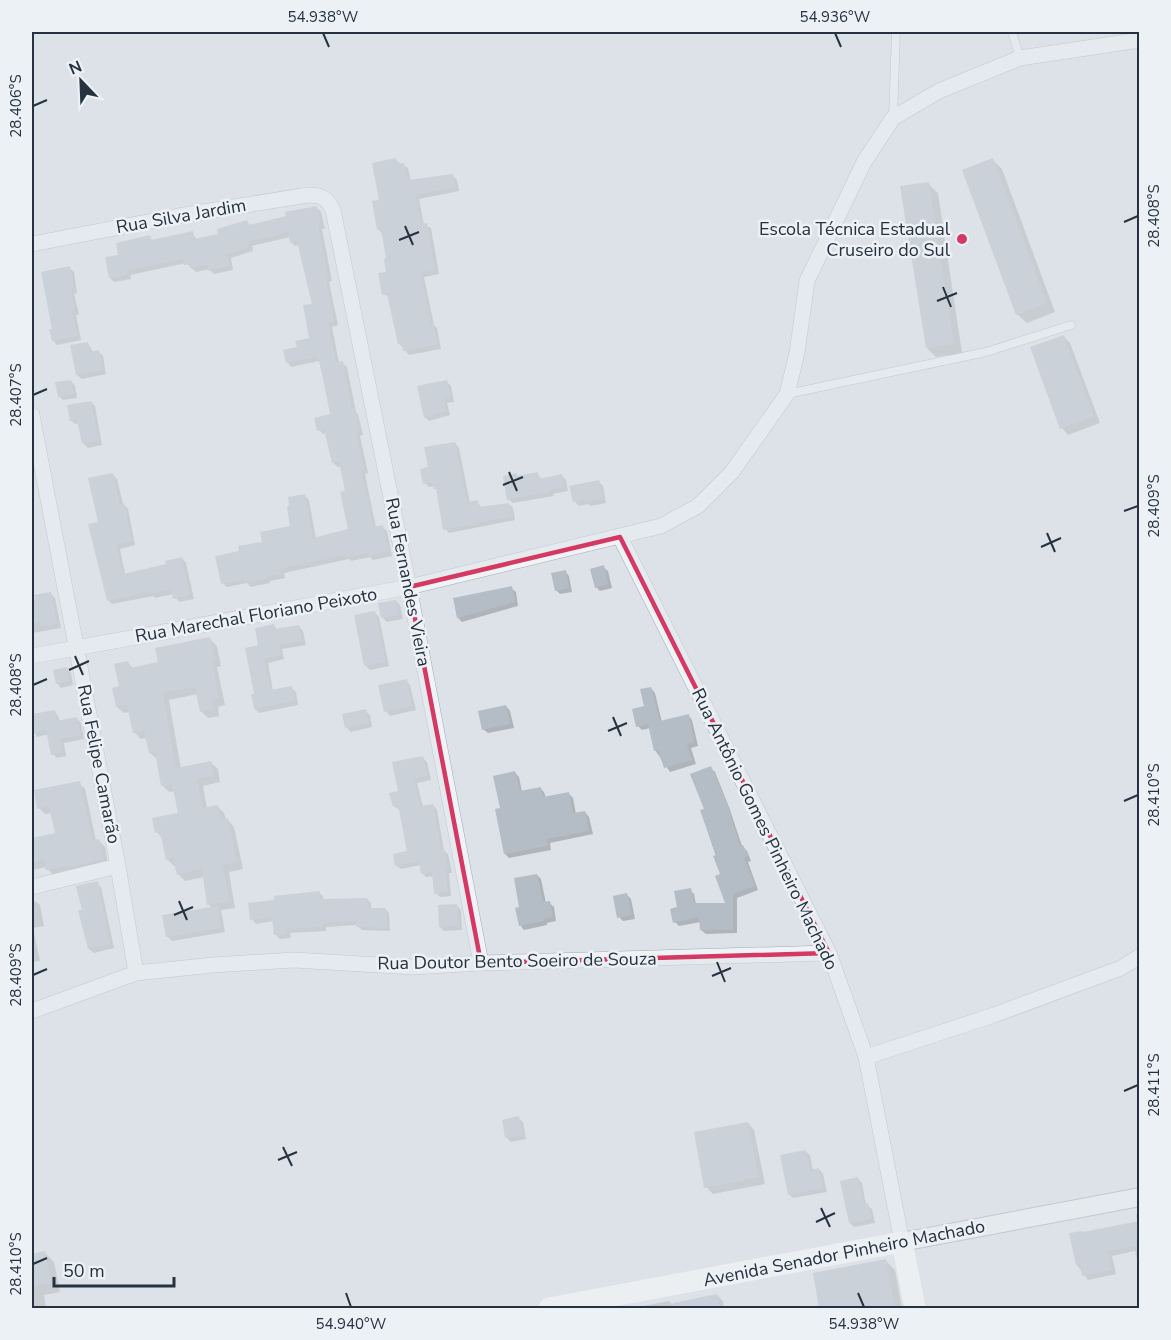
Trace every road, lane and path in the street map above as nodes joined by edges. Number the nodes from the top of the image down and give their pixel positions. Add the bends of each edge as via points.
1 (896, 32) edge
2 (1012, 32) edge
3 (1140, 40) edge
4 (1020, 58) junction
5 (893, 118) junction
6 (329, 202) joint
7 (32, 244) edge
8 (1071, 325) dead end
9 (787, 394) junction
10 (32, 415) edge
11 (620, 537) junction
12 (409, 587) junction
13 (76, 647) junction
14 (32, 656) edge
15 (118, 866) junction
16 (32, 887) edge
17 (829, 953) junction
18 (1140, 956) edge
19 (481, 963) junction
20 (136, 973) junction
21 (32, 1011) edge
22 (866, 1057) junction
23 (1140, 1197) edge
24 (902, 1242) junction
25 (556, 1308) edge
26 (915, 1308) edge

1 - 5 lane
2 - 4 lane
3 - 4 street
4 - 5 street via 939,91
5 - 9 street via 864,162 807,281
6 - 7 street, Rua Silva Jardim via 321,195 308,195
6 - 12 street, Rua Fernandes Vieira
8 - 9 lane via 986,352
9 - 11 street, Rua Marechal Floriano Peixoto via 732,472 698,506 661,526
10 - 13 street, Rua Felipe Camarão
11 - 12 street, Rua Marechal Floriano Peixoto
11 - 17 street, Rua Antônio Gomes Pinheiro Machado
12 - 13 street, Rua Marechal Floriano Peixoto
12 - 19 street, Rua Fernandes Vieira
13 - 14 street, Rua Marechal Floriano Peixoto
13 - 15 street, Rua Felipe Camarão
15 - 16 street
15 - 20 street, Rua Felipe Camarão
17 - 19 street, Rua Doutor Bento Soeiro de Souza
17 - 22 street, Rua Antônio Gomes Pinheiro Machado
18 - 22 street via 1121,969
19 - 20 street, Rua Doutor Bento Soeiro de Souza via 413,967 294,960
20 - 21 street, Rua Doutor Bento Soeiro de Souza
22 - 24 street, Rua Antônio Gomes Pinheiro Machado
23 - 24 street, Avenida Senador Pinheiro Machado
24 - 25 main road, Avenida Senador Pinheiro Machado
24 - 26 main road, Rua Antônio Gomes Pinheiro Machado

